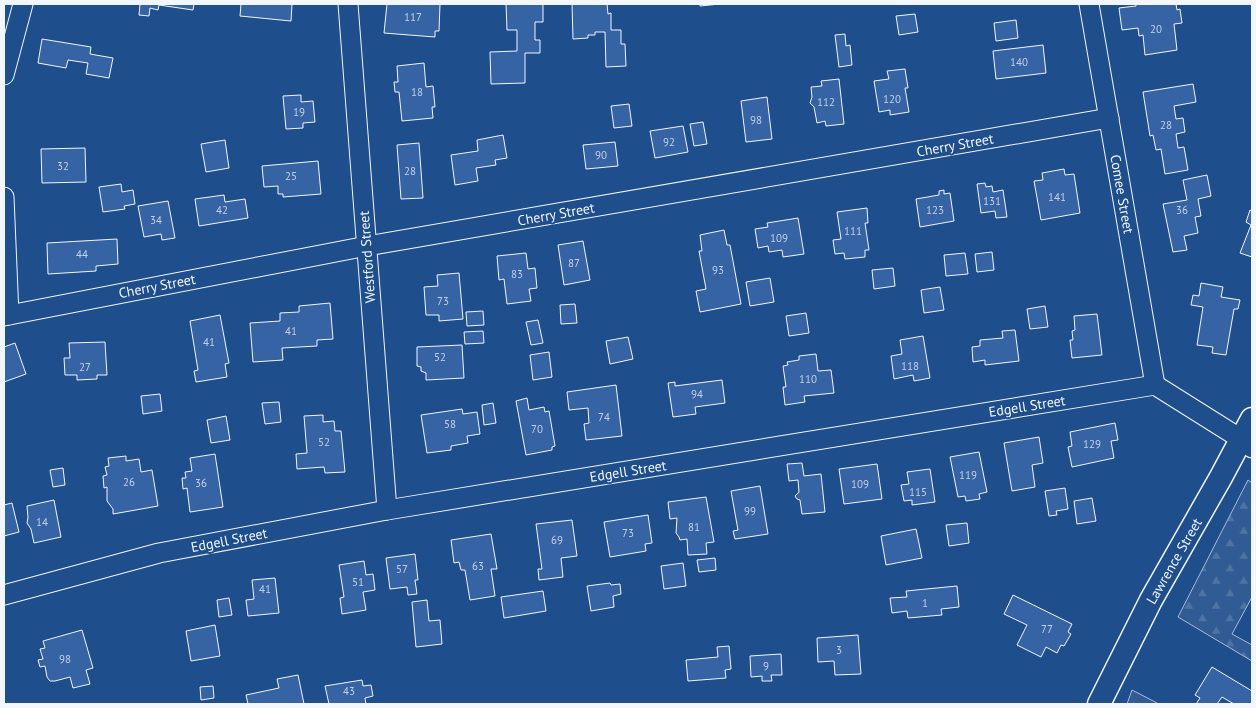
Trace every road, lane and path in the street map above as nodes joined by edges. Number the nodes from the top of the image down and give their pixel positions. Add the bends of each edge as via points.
1 (23, 4) edge
2 (348, 4) edge
3 (1089, 4) edge
4 (4, 75) edge
5 (1109, 118) junction
6 (4, 196) edge
7 (367, 246) junction
8 (6, 316) edge
9 (1155, 385) junction
10 (1252, 419) edge
11 (1247, 444) edge
12 (387, 510) junction
13 (4, 595) edge
14 (1099, 704) edge

1 - 4 street
2 - 7 street, Westford Street
3 - 5 street, Comee Street
5 - 7 street, Cherry Street
5 - 9 street, Comee Street
6 - 8 street
7 - 8 street, Cherry Street
7 - 12 street, Westford Street
9 - 11 street
9 - 12 street, Edgell Street
10 - 11 street, Lawrence Street
11 - 14 street, Lawrence Street via 1151,600
12 - 13 street, Edgell Street via 159,553

